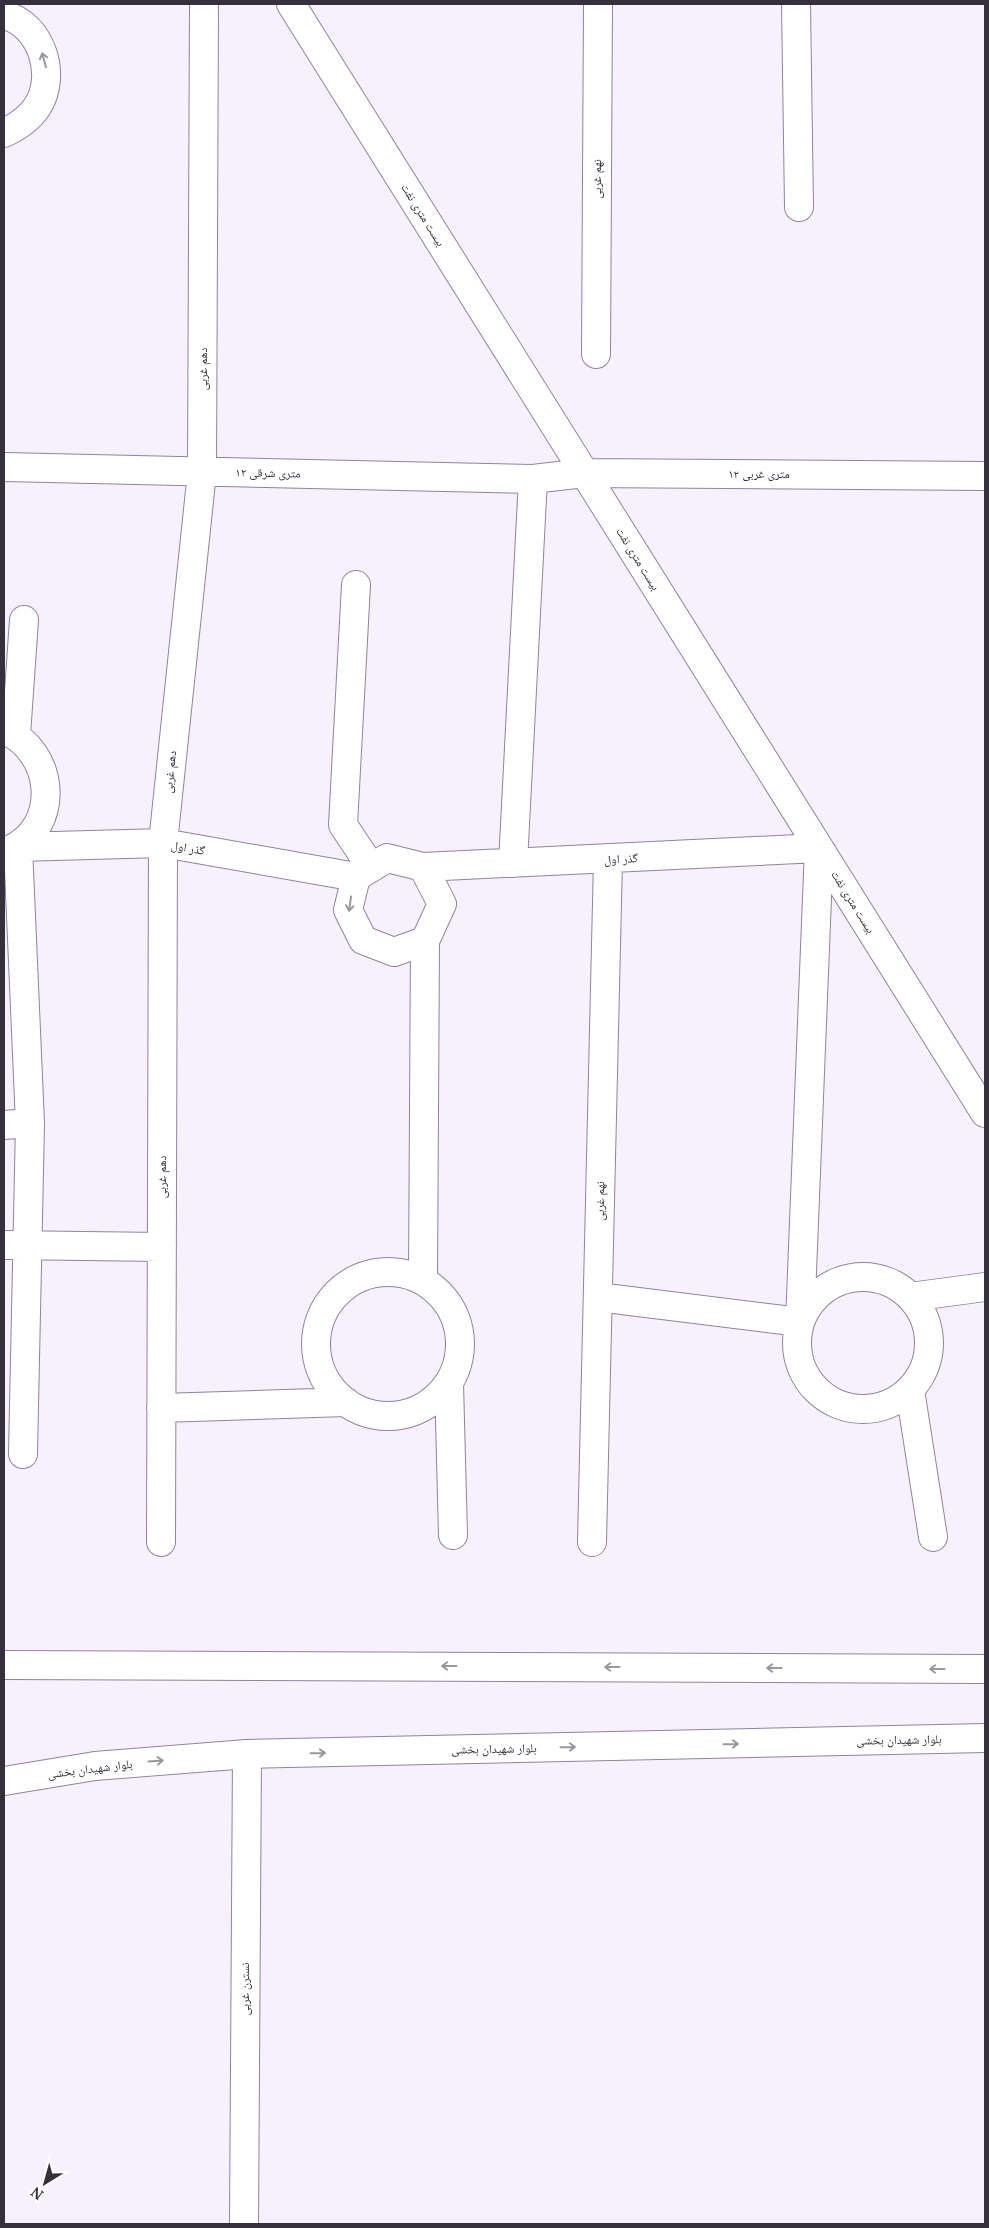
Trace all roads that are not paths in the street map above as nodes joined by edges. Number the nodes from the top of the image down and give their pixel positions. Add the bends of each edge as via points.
1 (204, 4) edge
2 (291, 4) edge
3 (598, 4) edge
4 (796, 4) edge
5 (8, 12) edge
6 (4, 133) edge
7 (799, 207) dead end
8 (596, 354) dead end
9 (4, 467) edge
10 (202, 472) junction
11 (584, 473) junction
12 (985, 476) edge
13 (533, 479) junction
14 (356, 585) dead end
15 (24, 620) dead end
16 (10, 733) edge
17 (163, 844) junction
18 (820, 848) junction
19 (11, 850) edge
20 (608, 860) junction
21 (513, 864) junction
22 (423, 867) junction
23 (363, 872) junction
24 (426, 941) junction
25 (985, 1113) edge
26 (17, 1124) edge
27 (15, 1245) edge
28 (162, 1247) junction
29 (423, 1280) junction
30 (985, 1287) edge
31 (598, 1297) junction
32 (910, 1297) junction
33 (800, 1322) junction
34 (449, 1383) junction
35 (910, 1390) junction
36 (346, 1402) junction
37 (161, 1408) junction
38 (23, 1454) dead end
39 (452, 1535) dead end
40 (933, 1537) dead end
41 (161, 1542) dead end
42 (592, 1542) dead end
43 (4, 1665) edge
44 (985, 1669) edge
45 (985, 1738) edge
46 (247, 1754) junction
47 (4, 1781) edge
48 (244, 2224) edge

1 - 10 street, دهم غربی
2 - 11 street, بیست متری نفت
3 - 8 street, نهم غربی
4 - 7 street
6 -> 5 street via 23,123 37,107 45,87 46,66 40,45 28,28
9 - 10 street, ۱۲ متری شرقی
10 - 13 street, ۱۲ متری شرقی
10 - 17 street, دهم غربی
11 - 12 street, ۱۲ متری غربی
11 - 13 street, ۱۲ متری غربی
11 - 18 street, بیست متری نفت
13 - 21 street
14 - 23 street via 344,825
15 - 16 street
16 - 19 street via 36,756 43,769 47,790 44,812 33,832
17 - 19 street, گذر اول
17 - 23 street, گذر اول
17 - 28 street, دهم غربی
18 - 20 street, گذر اول
18 - 25 street, بیست متری نفت
18 - 33 street
19 - 26 street
20 - 21 street, گذر اول
20 - 31 street, نهم غربی
21 - 22 street, گذر اول
22 - 23 street via 387,858
22 - 24 street via 442,904
23 -> 24 street via 348,910 363,940 394,952
24 - 29 street
26 - 27 street
27 - 28 street
27 - 38 street
28 - 37 street, دهم غربی
29 - 34 street via 442,1295 454,1314 461,1338 459,1362
29 - 36 street via 400,1272 376,1272 353,1280 334,1295 321,1316 316,1339 319,1364 329,1385
30 - 32 street
31 - 33 street
31 - 42 street, نهم غربی
32 - 33 street via 892,1284 870,1277 848,1278 827,1287 810,1302
32 - 35 street via 922,1314 929,1333 929,1353 922,1373
33 - 35 street via 796,1344 800,1366 811,1385 828,1400 849,1408 871,1409 893,1403
34 - 36 street via 434,1400 413,1412 390,1416 368,1413
34 - 39 street
35 - 40 street
36 - 37 street
37 - 41 street, دهم غربی
44 -> 43 street
46 -> 45 street, بلوار شهیدان بخشی
47 -> 46 street, بلوار شهیدان بخشی via 95,1766
46 - 48 street, نسترن غربی

